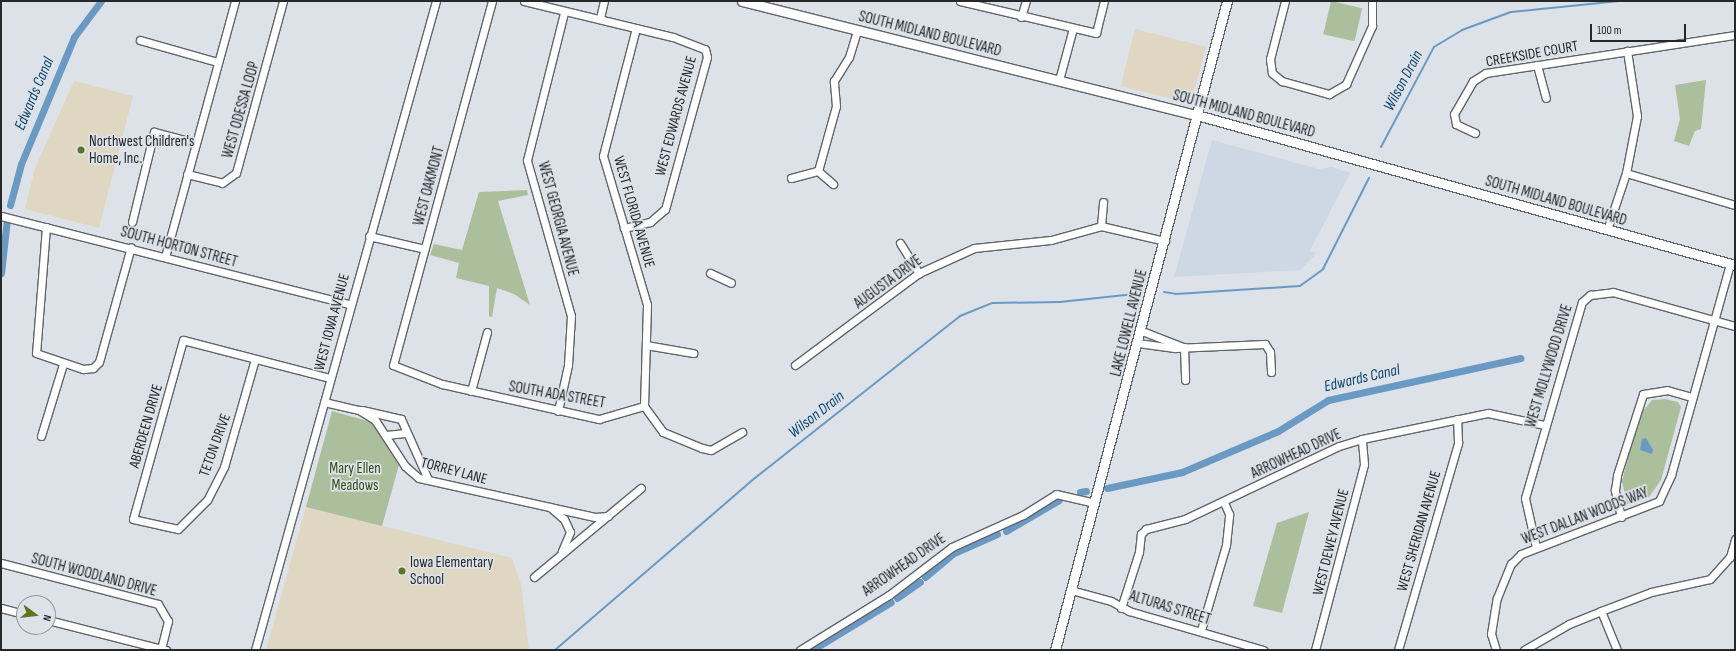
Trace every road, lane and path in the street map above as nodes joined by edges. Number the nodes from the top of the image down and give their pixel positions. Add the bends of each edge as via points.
1 (235, 1) edge
2 (283, 1) edge
3 (436, 1) edge
4 (492, 1) edge
5 (524, 1) edge
6 (604, 1) edge
7 (742, 1) edge
8 (960, 1) edge
9 (1026, 1) edge
10 (1104, 1) edge
11 (1226, 1) edge
12 (1285, 1) edge
13 (1372, 1) edge
14 (564, 13) junction
15 (1021, 17) junction
16 (600, 18) junction
17 (636, 28) junction
18 (1074, 28) junction
19 (856, 30) junction
20 (1735, 35) edge
21 (140, 40) dead end
22 (1627, 51) junction
23 (218, 62) junction
24 (1537, 65) junction
25 (1059, 80) junction
26 (1546, 98) dead end
27 (1197, 115) junction
28 (1475, 132) dead end
29 (196, 143) junction
30 (818, 171) junction
31 (1626, 173) junction
32 (187, 174) junction
33 (791, 178) dead end
34 (833, 184) dead end
35 (1103, 202) dead end
36 (1735, 205) edge
37 (1, 216) edge
38 (132, 222) dead end
39 (46, 226) junction
40 (1101, 226) junction
41 (624, 228) junction
42 (1607, 230) junction
43 (369, 236) junction
44 (1165, 241) junction
45 (900, 243) dead end
46 (131, 247) junction
47 (425, 250) junction
48 (165, 257) junction
49 (1732, 264) edge
50 (710, 273) dead end
51 (919, 273) junction
52 (731, 283) dead end
53 (350, 304) junction
54 (1713, 320) junction
55 (1735, 326) edge
56 (1142, 331) junction
57 (488, 332) dead end
58 (1138, 343) junction
59 (646, 345) junction
60 (1184, 347) junction
61 (693, 353) dead end
62 (255, 359) junction
63 (63, 364) junction
64 (795, 365) dead end
65 (406, 370) joint
66 (1270, 372) dead end
67 (330, 378) junction
68 (1185, 380) dead end
69 (471, 391) junction
70 (1691, 397) junction
71 (324, 402) junction
72 (644, 406) junction
73 (359, 410) junction
74 (558, 411) junction
75 (1457, 419) junction
76 (1544, 425) junction
77 (742, 432) dead end
78 (405, 433) junction
79 (386, 435) junction
80 (41, 436) dead end
81 (1362, 439) junction
82 (427, 478) junction
83 (641, 488) dead end
84 (1224, 502) junction
85 (1095, 503) junction
86 (546, 504) junction
87 (608, 516) junction
88 (1621, 517) junction
89 (133, 519) joint
90 (1735, 539) edge
91 (1536, 547) junction
92 (559, 556) junction
93 (1, 563) edge
94 (534, 577) dead end
95 (1071, 590) junction
96 (1, 608) edge
97 (1121, 608) junction
98 (1601, 611) junction
99 (16, 612) edge
100 (56, 622) edge
101 (1201, 630) junction
102 (163, 649) edge
103 (1254, 649) edge
104 (255, 650) edge
105 (800, 650) edge
106 (1055, 650) edge
107 (1263, 650) edge
108 (1316, 650) edge
109 (1398, 650) edge
110 (1496, 650) edge
111 (1524, 650) edge
112 (1617, 650) edge

1 - 23 street
2 - 32 street, WEST ODESSA LOOP via 236,173 222,183
3 - 43 street, WEST IOWA AVENUE
4 - 47 street, WEST OAKMONT
5 - 14 street, WEST EDWARDS AVENUE
6 - 16 street
7 - 19 main road, SOUTH MIDLAND BOULEVARD
8 - 15 street
9 - 15 street
10 - 18 street via 1096,33
11 - 27 main road, LAKE LOWELL AVENUE
12 - 13 street via 1270,59 1272,73 1282,81 1329,94 1346,84 1372,26
14 - 16 street, WEST EDWARDS AVENUE
14 - 74 street, WEST GEORGIA AVENUE via 528,160 571,316 568,365
15 - 18 street
16 - 17 street, WEST EDWARDS AVENUE
17 - 41 street, WEST FLORIDA AVENUE via 603,156
17 - 41 street, WEST EDWARDS AVENUE via 700,45 707,57 665,209 650,222
18 - 25 street
19 - 25 main road, SOUTH MIDLAND BOULEVARD
19 - 30 street via 850,58 834,81 836,106
20 - 22 street, CREEKSIDE COURT
21 - 23 street
22 - 24 street, CREEKSIDE COURT
22 - 31 street via 1637,116
23 - 29 street
24 - 26 street
24 - 28 street, CREEKSIDE COURT via 1486,73 1472,81 1454,119 1460,127
25 - 27 main road, SOUTH MIDLAND BOULEVARD
27 - 42 main road, SOUTH MIDLAND BOULEVARD
27 - 44 main road, LAKE LOWELL AVENUE
29 - 32 street
29 - 38 street via 154,132
30 - 33 street
30 - 34 street
31 - 36 street
31 - 42 street
32 - 48 street
35 - 40 street
37 - 39 street, SOUTH HORTON STREET
39 - 46 street, SOUTH HORTON STREET
39 - 63 street via 36,353
40 - 44 street, AUGUSTA DRIVE
40 - 51 street, AUGUSTA DRIVE via 1050,240 974,248
41 - 59 street, WEST FLORIDA AVENUE via 647,305
42 - 49 main road, SOUTH MIDLAND BOULEVARD
43 - 47 street
43 - 53 street, WEST IOWA AVENUE
44 - 56 main road, LAKE LOWELL AVENUE
45 - 51 street
46 - 48 street, SOUTH HORTON STREET
46 - 63 street via 99,362 93,368 83,369
47 - 65 street, WEST OAKMONT via 393,365
48 - 53 street, SOUTH HORTON STREET
49 - 54 street, WEST DALLAN WOODS WAY
50 - 52 street
51 - 64 street, AUGUSTA DRIVE
53 - 67 street, WEST IOWA AVENUE
54 - 55 street, WEST MOLLYWOOD DRIVE
54 - 70 street, WEST DALLAN WOODS WAY
54 - 76 street, WEST MOLLYWOOD DRIVE via 1613,292 1590,295 1575,317
56 - 58 main road, LAKE LOWELL AVENUE
56 - 60 street
57 - 69 street
58 - 60 street
58 - 85 main road, LAKE LOWELL AVENUE
59 - 61 street
59 - 72 street, WEST FLORIDA AVENUE
60 - 66 street via 1265,344 1270,352
60 - 68 street
62 - 67 street
62 - 89 street, TETON DRIVE via 224,467 207,500 178,529
62 - 89 street, ABERDEEN DRIVE via 183,340
63 - 80 street
65 - 69 street, SOUTH ADA STREET
67 - 71 street, WEST IOWA AVENUE
69 - 74 street, SOUTH ADA STREET
70 - 88 street, WEST DALLAN WOODS WAY via 1671,475 1659,501
70 - 88 street via 1667,390 1643,394 1617,475 1615,490
71 - 73 street, TORREY LANE
71 - 104 street, WEST IOWA AVENUE
72 - 74 street, SOUTH ADA STREET via 599,419
72 - 77 street via 663,432 711,450
73 - 78 street via 398,416
73 - 79 street, TORREY LANE via 375,420
75 - 76 street, ARROWHEAD DRIVE via 1488,413
75 - 81 street, ARROWHEAD DRIVE
75 - 109 street, WEST SHERIDAN AVENUE via 1458,443
76 - 91 street, WEST MOLLYWOOD DRIVE via 1524,498
78 - 79 street
78 - 82 street
79 - 82 street, TORREY LANE via 413,475
81 - 84 street, ARROWHEAD DRIVE via 1339,446
81 - 108 street, WEST DEWEY AVENUE via 1364,464
82 - 86 street, TORREY LANE via 461,490
83 - 87 street
84 - 97 street, ARROWHEAD DRIVE via 1141,534 1139,552
84 - 101 street via 1229,514 1226,545
85 - 95 main road, LAKE LOWELL AVENUE
85 - 105 street, ARROWHEAD DRIVE via 1056,494 1023,515 941,553 889,595
86 - 87 street, TORREY LANE via 595,517
86 - 92 street via 564,519 570,532
87 - 92 street
88 - 91 street, WEST DALLAN WOODS WAY
90 - 98 street via 1730,558 1710,579 1652,592
91 - 110 street, WEST DALLAN WOODS WAY via 1510,564 1503,580 1490,634
92 - 94 street
93 - 102 street, SOUTH WOODLAND DRIVE via 158,604 168,621
95 - 97 street, ALTURAS STREET via 1111,601
95 - 106 main road, LAKE LOWELL AVENUE
96 - 99 street
97 - 101 street, ALTURAS STREET
98 - 111 street via 1569,624
98 - 112 street
100 - 102 street
101 - 103 street, ALTURAS STREET
103 - 107 street, ALTURAS STREET

